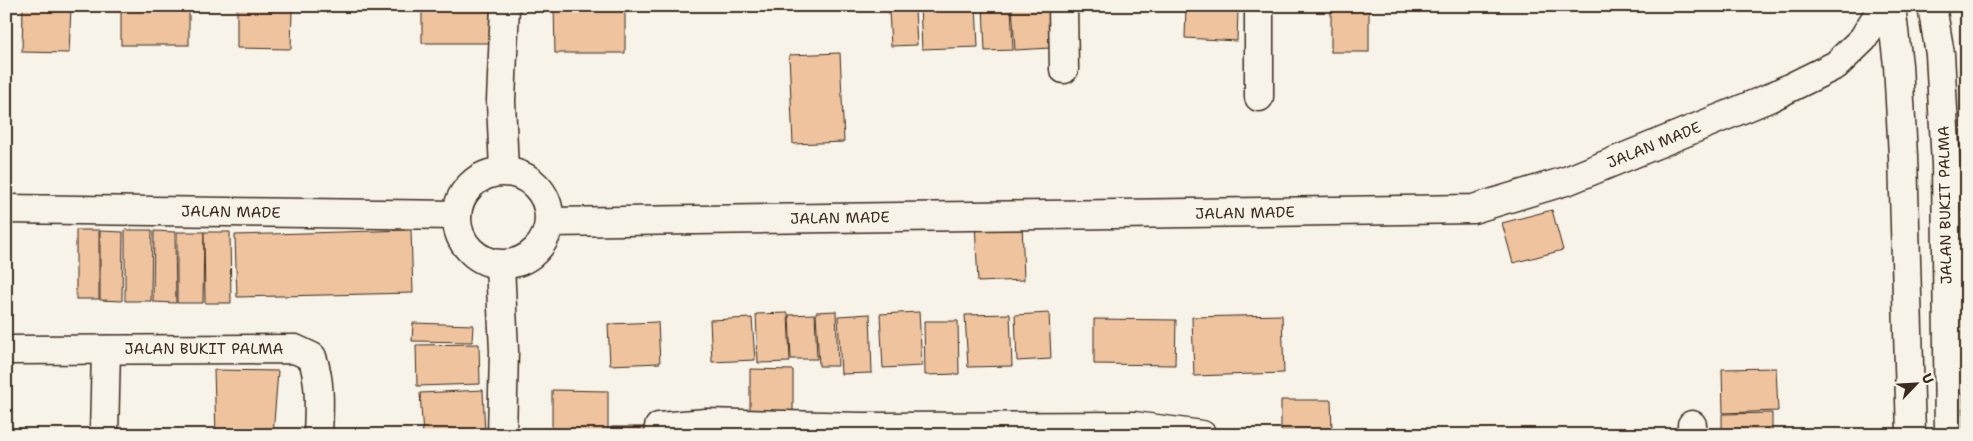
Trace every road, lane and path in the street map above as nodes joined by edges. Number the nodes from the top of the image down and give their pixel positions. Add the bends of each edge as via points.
1 (505, 6) edge
2 (1063, 6) edge
3 (1259, 6) edge
4 (1883, 6) edge
5 (1891, 6) edge
6 (1932, 6) edge
7 (1064, 69) dead end
8 (1259, 97) dead end
9 (504, 171) junction
10 (6, 209) edge
11 (457, 215) junction
12 (550, 222) junction
13 (500, 265) junction
14 (6, 350) edge
15 (106, 350) junction
16 (659, 427) dead end
17 (706, 429) edge
18 (1026, 430) edge
19 (861, 431) edge
20 (1192, 434) edge
21 (104, 435) edge
22 (318, 435) edge
23 (502, 435) edge
24 (1911, 435) edge
25 (1949, 435) edge

1 - 9 street
2 - 7 street
3 - 8 street
4 - 12 street, JALAN MADE via 1863,39 1836,65 1769,98 1569,180 1473,209
5 - 24 street via 1903,156
6 - 25 street, JALAN BUKIT PALMA via 1940,54 1946,165
9 - 11 street via 489,173 473,183 461,197
9 - 12 street via 524,177 539,188 548,204
10 - 11 street, JALAN MADE
11 - 13 street via 459,233 468,249 482,260
12 - 13 street via 545,240 534,254 518,263
13 - 23 street via 504,351
14 - 15 street, JALAN BUKIT PALMA
15 - 21 street, JALAN BUKIT PALMA
15 - 22 street, JALAN BUKIT PALMA via 296,349 312,357 318,371
16 - 17 street
17 - 19 street
18 - 19 street
18 - 20 street via 1134,426

